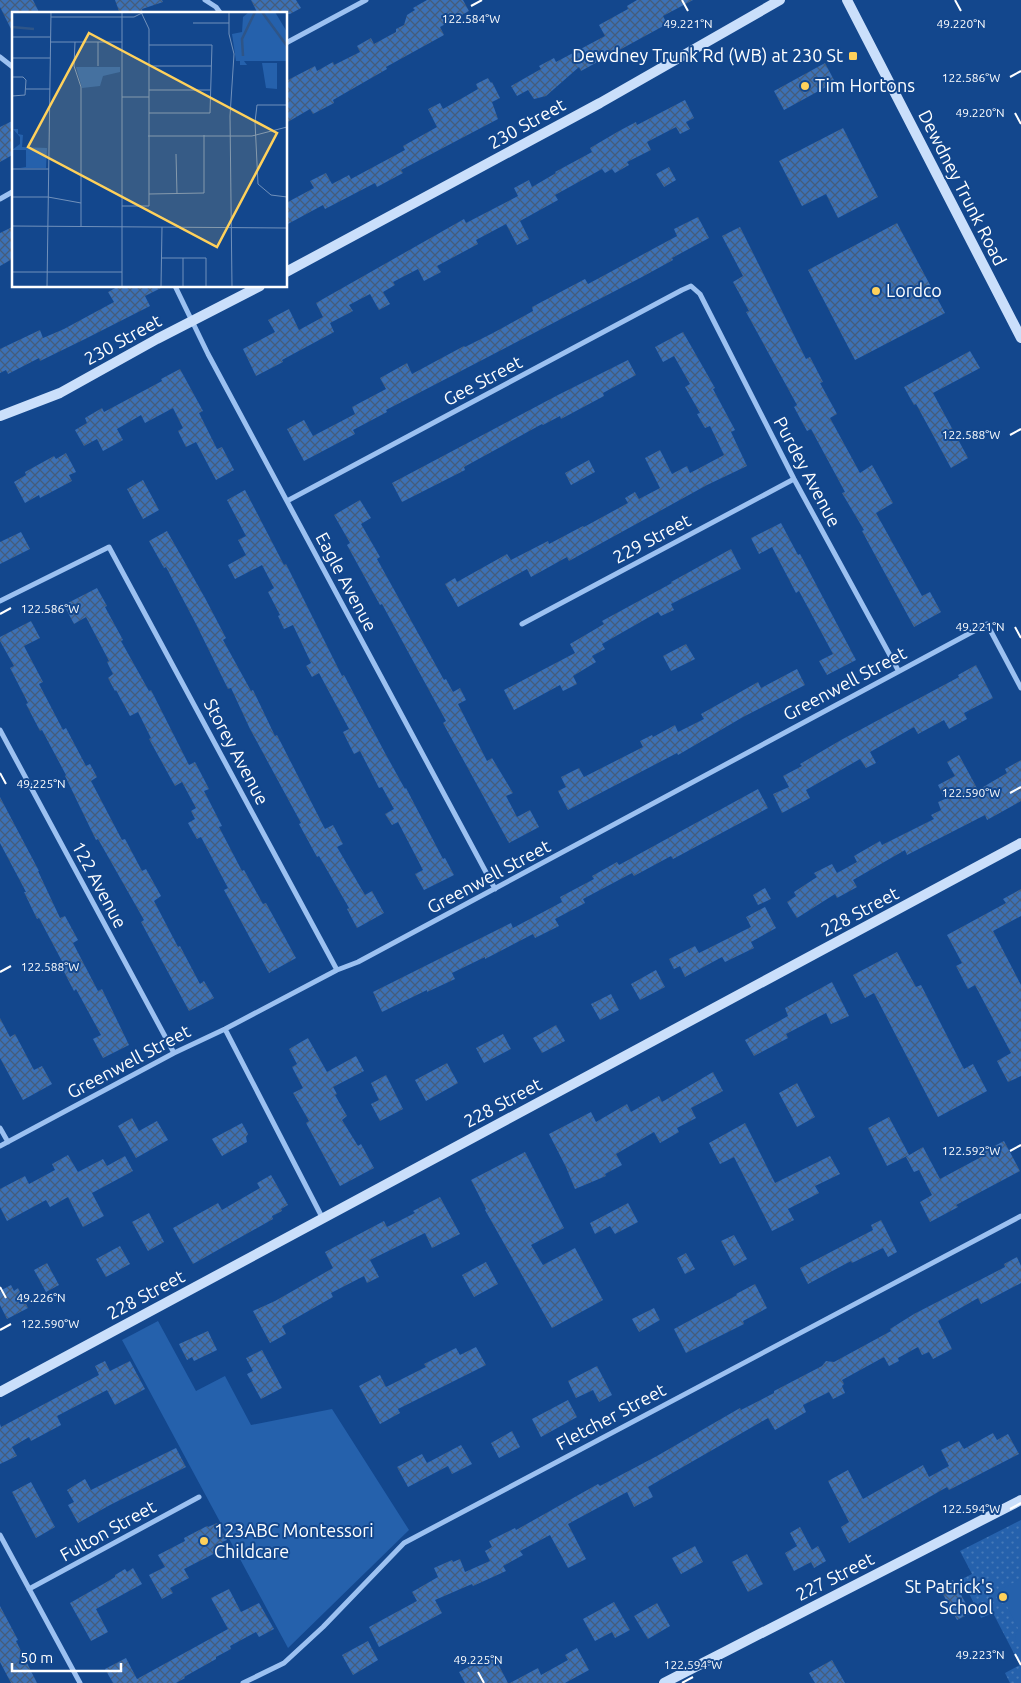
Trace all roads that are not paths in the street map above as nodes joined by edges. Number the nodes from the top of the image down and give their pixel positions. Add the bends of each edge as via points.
1 (205, 0) edge
2 (366, 0) edge
3 (780, 0) edge
4 (847, 0) edge
5 (220, 12) edge
6 (288, 42) edge
7 (0, 57) edge
8 (12, 66) edge
9 (12, 192) edge
10 (0, 199) edge
11 (288, 271) edge
12 (691, 286) joint
13 (175, 288) edge
14 (256, 288) edge
15 (192, 321) junction
16 (1021, 338) edge
17 (0, 416) edge
18 (794, 479) junction
19 (287, 501) junction
20 (0, 601) edge
21 (522, 624) dead end
22 (898, 670) junction
23 (1021, 688) edge
24 (0, 730) edge
25 (1021, 843) edge
26 (495, 889) junction
27 (338, 970) junction
28 (225, 1029) junction
29 (174, 1053) junction
30 (0, 1128) edge
31 (8, 1142) junction
32 (0, 1146) edge
33 (1021, 1216) edge
34 (323, 1219) junction
35 (0, 1392) edge
36 (199, 1497) dead end
37 (1021, 1500) edge
38 (0, 1535) edge
39 (29, 1589) junction
40 (80, 1683) edge
41 (243, 1683) edge
42 (664, 1683) edge

1 - 5 street
2 - 6 street
3 - 11 street, 230 Street via 600,103
4 - 16 street, Dewdney Trunk Road
7 - 8 street
9 - 10 street
12 - 18 street, Purdey Avenue via 700,294
12 - 19 street, Gee Street
13 - 15 street, Eagle Avenue
14 - 15 street, 230 Street
15 - 17 street, 230 Street via 60,393
15 - 19 street, Eagle Avenue
18 - 21 street, 229 Street
18 - 22 street, Purdey Avenue
19 - 26 street, Eagle Avenue
20 - 27 street, Storey Avenue via 109,547
22 - 23 street, Greenwell Street via 987,624
22 - 26 street, Greenwell Street
24 - 29 street, 122 Avenue
25 - 34 street, 228 Street
26 - 27 street, Greenwell Street
27 - 28 street, Greenwell Street
28 - 29 street, Greenwell Street
28 - 34 street
29 - 31 street, Greenwell Street
30 - 31 street
31 - 32 street, Greenwell Street
33 - 41 street, Fletcher Street via 404,1543 324,1627 284,1663
34 - 35 street, 228 Street
36 - 39 street, Fulton Street
37 - 42 street, 227 Street
38 - 39 street
39 - 40 street

